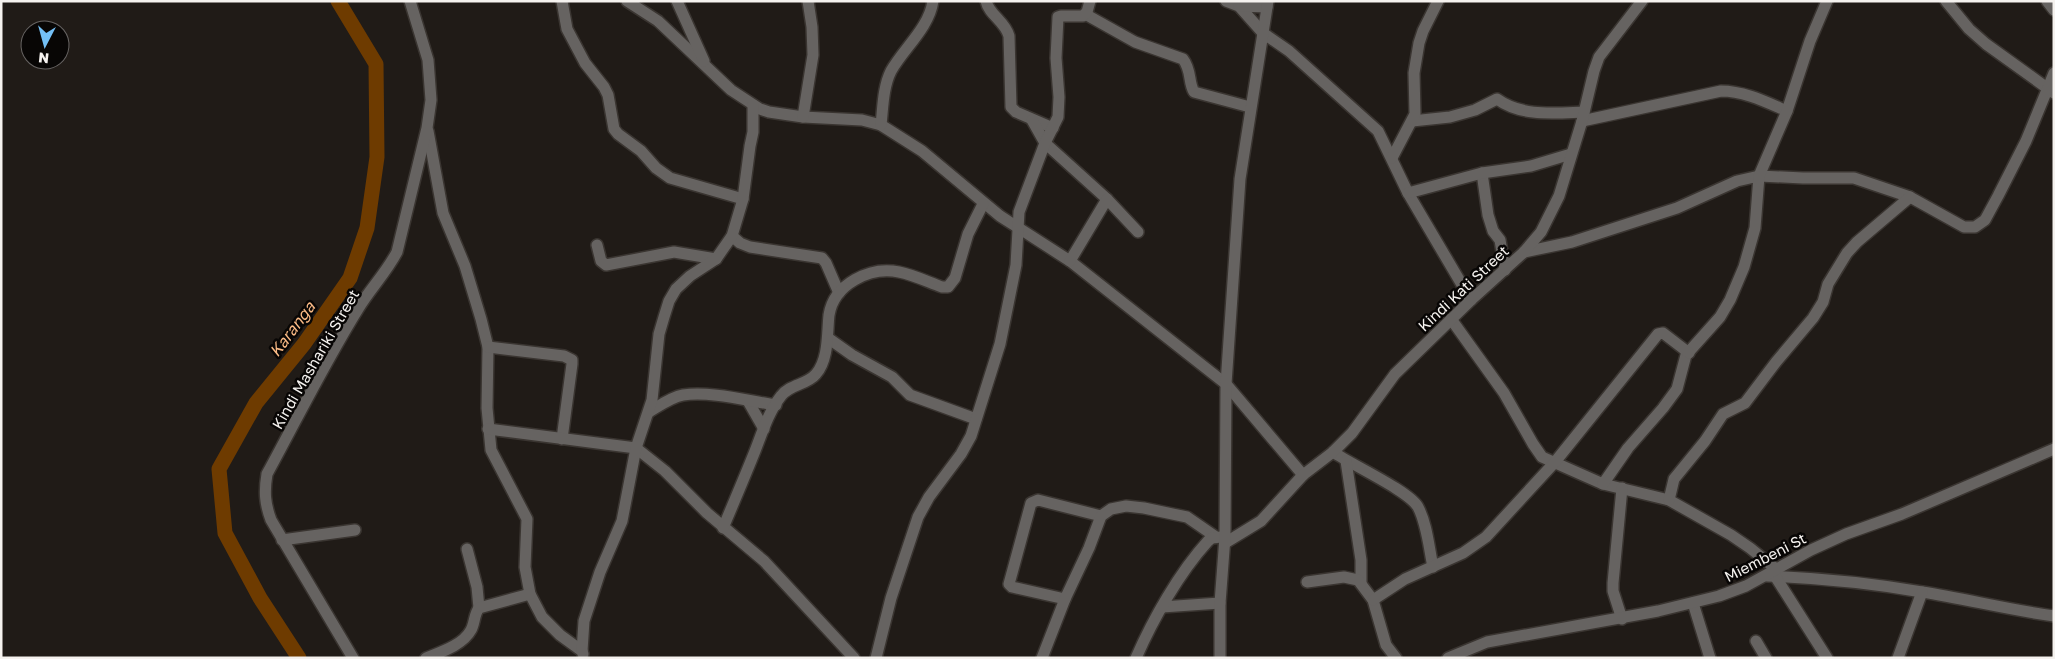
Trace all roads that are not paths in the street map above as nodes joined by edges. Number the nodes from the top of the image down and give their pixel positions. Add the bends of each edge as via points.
1 (410, 1) edge
2 (562, 1) edge
3 (627, 1) edge
4 (677, 1) edge
5 (808, 1) edge
6 (933, 1) edge
7 (986, 1) edge
8 (1090, 1) edge
9 (1226, 1) edge
10 (1438, 1) edge
11 (1642, 1) edge
12 (1827, 1) edge
13 (1946, 1) edge
14 (2047, 1) edge
15 (1267, 4) edge
16 (1239, 6) junction
17 (2054, 10) edge
18 (1085, 14) junction
19 (1263, 33) junction
20 (706, 66) junction
21 (2054, 73) edge
22 (2050, 90) edge
23 (754, 105) junction
24 (1250, 107) junction
25 (1787, 111) junction
26 (1583, 116) junction
27 (803, 117) junction
28 (1032, 120) junction
29 (1412, 121) junction
30 (881, 125) junction
31 (427, 128) junction
32 (1054, 128) junction
33 (1045, 143) junction
34 (1571, 154) junction
35 (1392, 158) junction
36 (1482, 173) junction
37 (1759, 176) junction
38 (1408, 193) junction
39 (1910, 197) junction
40 (743, 199) junction
41 (1107, 199) junction
42 (983, 204) junction
43 (1017, 228) junction
44 (1138, 232) dead end
45 (732, 236) junction
46 (597, 245) dead end
47 (1524, 252) junction
48 (716, 259) junction
49 (1070, 261) junction
50 (1505, 270) junction
51 (839, 293) junction
52 (1471, 300) junction
53 (1451, 319) junction
54 (828, 338) junction
55 (488, 348) junction
56 (1689, 352) junction
57 (1226, 384) junction
58 (748, 401) junction
59 (776, 405) junction
60 (649, 412) junction
61 (976, 419) junction
62 (764, 428) junction
63 (488, 429) junction
64 (562, 439) junction
65 (636, 448) junction
66 (2054, 450) edge
67 (1333, 452) junction
68 (1346, 461) junction
69 (1555, 462) junction
70 (1303, 475) junction
71 (1603, 484) junction
72 (1622, 488) junction
73 (1669, 500) junction
74 (1101, 516) junction
75 (723, 528) junction
76 (355, 530) dead end
77 (1222, 539) junction
78 (282, 540) junction
79 (466, 549) dead end
80 (1433, 567) junction
81 (1773, 574) junction
82 (1307, 582) dead end
83 (1361, 583) junction
84 (1922, 592) junction
85 (530, 594) junction
86 (1065, 599) junction
87 (1373, 600) junction
88 (1220, 603) junction
89 (1693, 604) junction
90 (1162, 606) junction
91 (479, 608) junction
92 (2054, 616) edge
93 (1622, 619) junction
94 (1756, 642) dead end
95 (1469, 648) junction
96 (583, 654) edge
97 (353, 658) edge
98 (426, 658) edge
99 (854, 658) edge
100 (876, 658) edge
101 (1042, 658) edge
102 (1136, 658) edge
103 (1220, 658) edge
104 (1396, 658) edge
105 (1448, 658) edge
106 (1476, 658) edge
107 (1710, 658) edge
108 (1766, 658) edge
109 (1827, 658) edge
110 (1898, 658) edge

1 - 31 street, Kindi Mashariki Street via 428,60 431,100
2 - 40 street via 567,29 585,62 604,87 618,134 670,178
3 - 20 street via 658,21
4 - 20 street
5 - 27 street via 813,55
6 - 30 street via 926,20 892,71
7 - 28 street via 1009,36 1011,107
8 - 18 street
9 - 16 street
10 - 29 street via 1419,43 1414,73 1416,108
11 - 26 street, Kindi Kati Street via 1599,57
12 - 25 street
13 - 22 street via 1986,44
14 - 17 street
15 - 16 street
15 - 19 street
16 - 19 street
18 - 24 street via 1135,42 1183,59 1190,72 1194,92
18 - 32 street via 1058,17 1059,110
19 - 24 street
19 - 35 street via 1289,51 1378,131
20 - 23 street via 731,90
21 - 22 street
22 - 39 street via 1998,196 1979,225 1964,227
23 - 27 street via 769,112
23 - 40 street
24 - 57 street via 1240,178
25 - 26 street via 1740,93 1721,91
25 - 37 street
26 - 29 street via 1525,112 1497,99 1450,117
26 - 34 street, Kindi Kati Street
27 - 30 street via 862,120
28 - 32 street
28 - 33 street
29 - 35 street
30 - 42 street via 922,151
31 - 55 street via 443,214 465,266
31 - 78 street, Kindi Mashariki Street via 397,252 359,308 267,474 265,504
32 - 33 street
33 - 41 street
33 - 43 street via 1019,212
34 - 36 street via 1531,166
34 - 47 street, Kindi Kati Street via 1550,216
35 - 38 street
36 - 38 street
36 - 50 street via 1488,215 1500,240
37 - 39 street via 1854,178
37 - 47 street via 1737,181 1677,208 1572,242
37 - 56 street via 1755,228 1744,267 1720,317
38 - 52 street
39 - 73 street via 1847,253 1828,284 1816,313 1745,403 1723,414 1674,479
40 - 45 street
41 - 44 street
41 - 49 street
42 - 43 street
42 - 51 street via 968,234 955,278 948,288 900,272 886,271 858,278
43 - 49 street
43 - 61 street via 1016,265 1000,344
45 - 48 street
45 - 51 street via 750,247 822,258
46 - 48 street via 601,261 606,265 674,252
47 - 50 street, Kindi Kati Street
48 - 60 street via 690,276 669,301 659,334
49 - 57 street
50 - 52 street, Kindi Kati Street
51 - 54 street via 830,312
52 - 53 street, Kindi Kati Street
53 - 67 street, Kindi Kati Street via 1395,374 1352,433
53 - 69 street via 1504,392 1538,452
54 - 59 street via 816,374 787,390
54 - 61 street via 892,377 910,395
55 - 63 street
55 - 64 street via 564,356 572,360
56 - 69 street via 1663,333 1658,334
56 - 71 street via 1677,389
57 - 70 street
57 - 77 street
58 - 59 street
58 - 60 street via 683,395
58 - 62 street
59 - 62 street
60 - 65 street
61 - 100 street via 961,454 929,496 918,517 891,598
62 - 75 street
63 - 64 street
63 - 85 street via 491,450 528,519 525,567
64 - 65 street
65 - 75 street via 666,471
65 - 96 street via 622,521 584,621
66 - 81 street, Miembeni St via 1846,534 1811,550
67 - 68 street
67 - 70 street, Kindi Kati Street
68 - 80 street via 1396,488 1418,506
68 - 83 street via 1361,560
69 - 71 street
69 - 80 street via 1486,537 1463,553
70 - 77 street, Kindi Kati Street via 1260,521
71 - 72 street
72 - 73 street
72 - 93 street via 1613,583
73 - 81 street via 1750,548
74 - 77 street via 1111,509 1126,506 1152,509 1187,517
74 - 86 street via 1090,548
74 - 86 street via 1044,501 1034,500 1031,503 1009,584
75 - 99 street via 764,561
76 - 78 street
77 - 88 street
77 - 90 street, Kindi Kati Street via 1208,541 1198,552
78 - 97 street, Kindi Mashariki Street
79 - 91 street via 477,587
80 - 87 street via 1405,578
81 - 84 street
81 - 89 street, Miembeni St
81 - 109 street
82 - 83 street via 1344,577
83 - 87 street
84 - 92 street
84 - 110 street
85 - 91 street
85 - 96 street via 542,617
86 - 101 street
87 - 104 street via 1386,645
88 - 90 street
88 - 103 street
89 - 93 street, Miembeni St
89 - 107 street
90 - 102 street, Kindi Kati Street
91 - 98 street via 468,635 452,647
93 - 95 street, Miembeni St via 1487,642
94 - 108 street
95 - 105 street, Miembeni St
95 - 106 street

